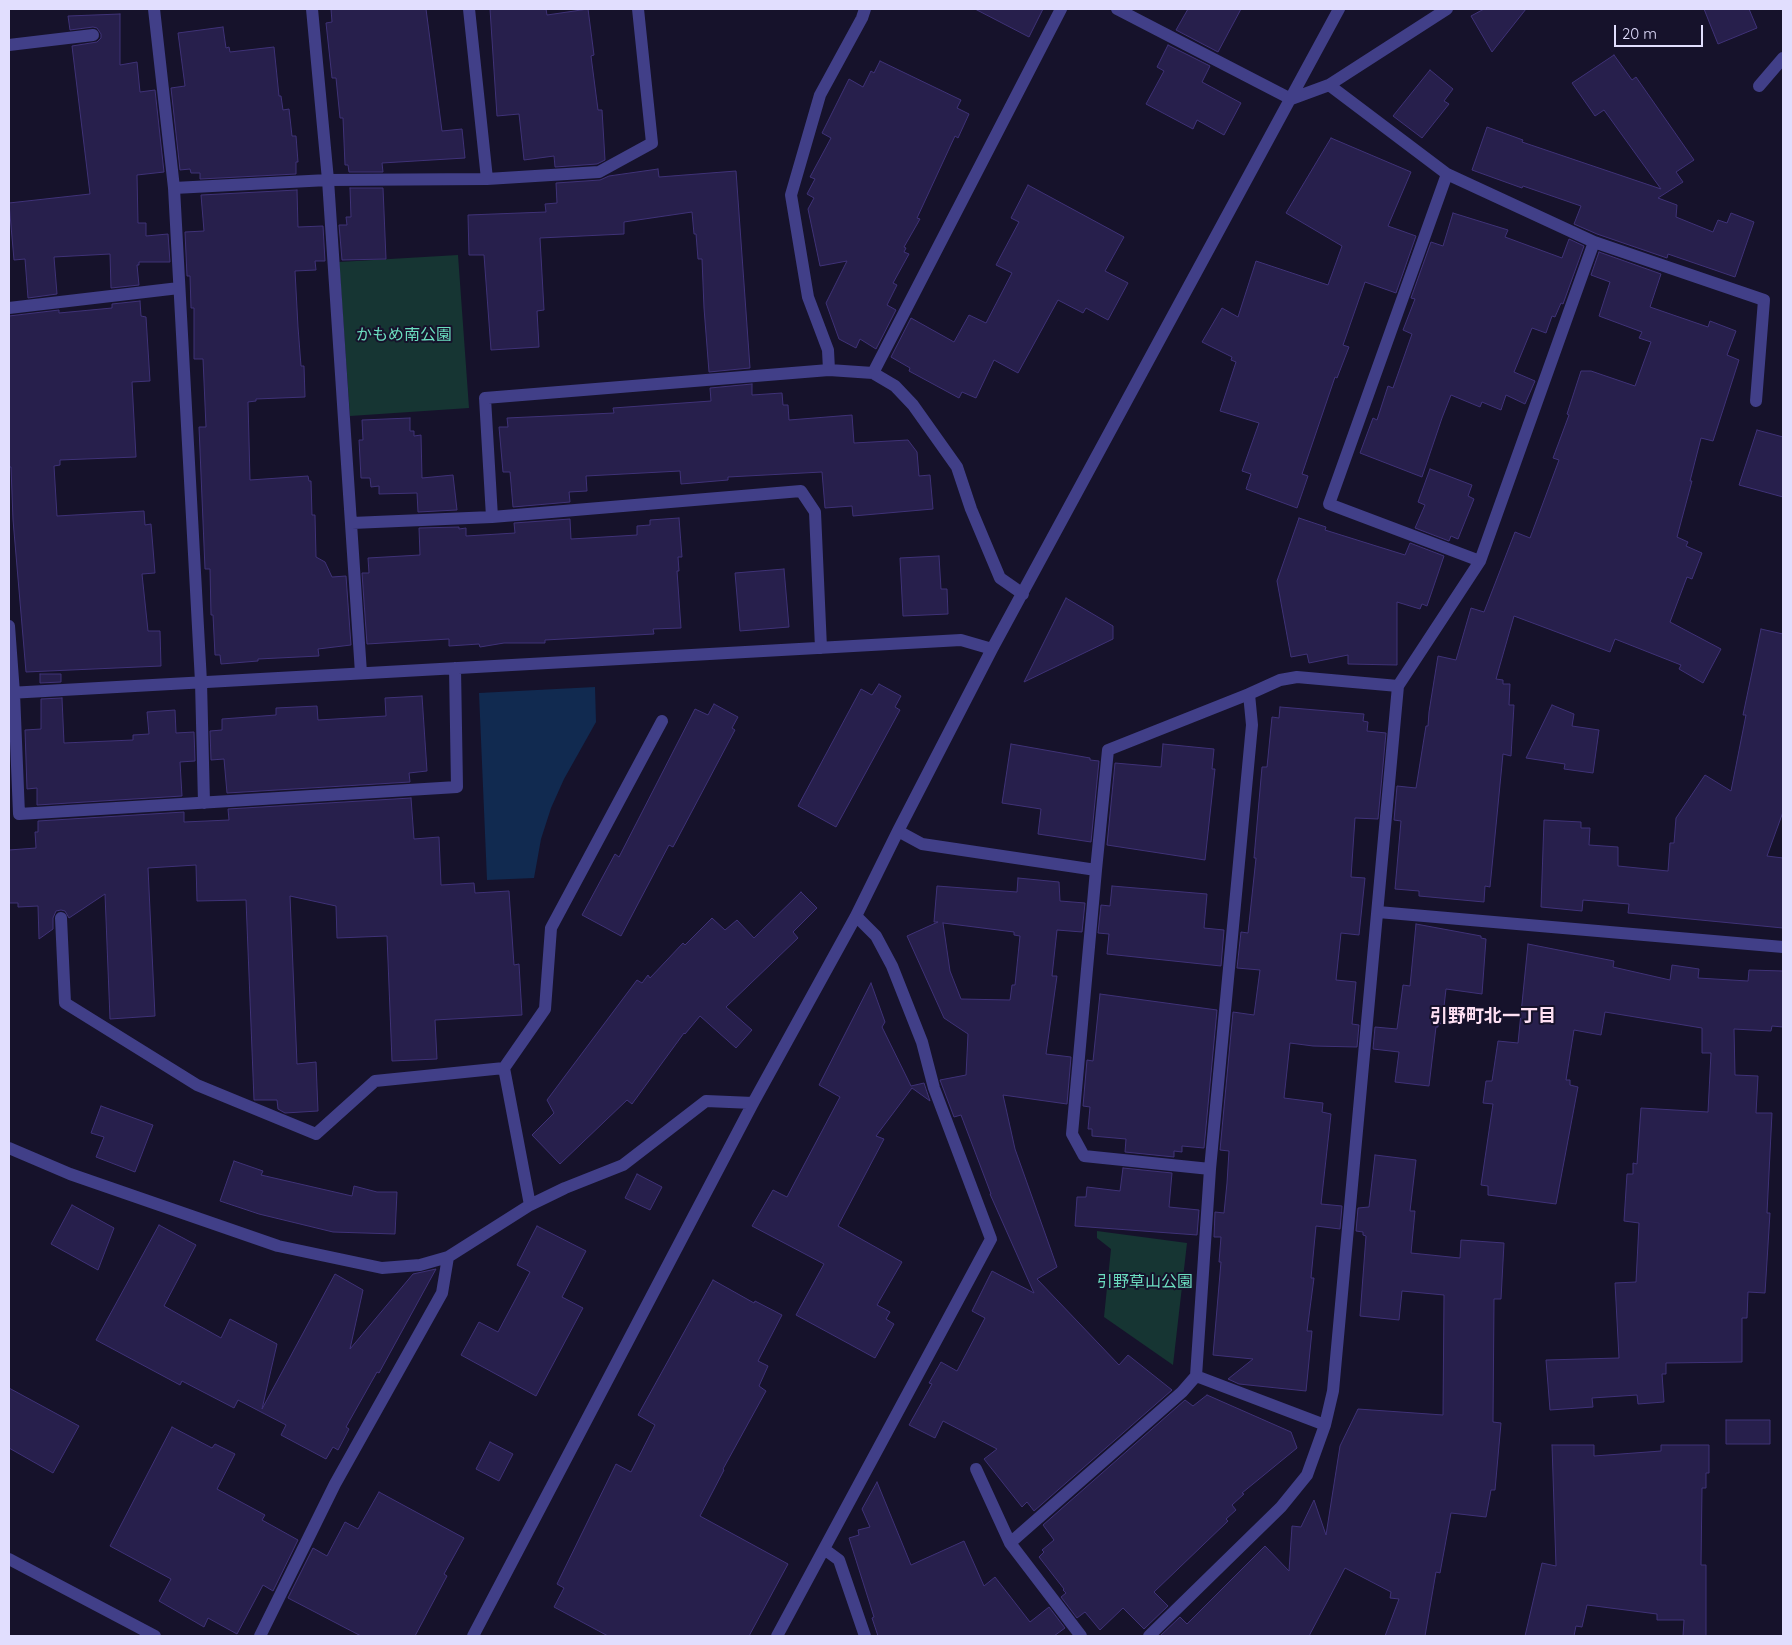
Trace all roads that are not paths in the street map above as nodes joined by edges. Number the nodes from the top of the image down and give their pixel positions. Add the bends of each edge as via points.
1 (154, 9) edge
2 (312, 9) edge
3 (470, 9) edge
4 (638, 9) edge
5 (865, 9) edge
6 (1061, 9) edge
7 (1118, 9) edge
8 (1339, 9) edge
9 (1447, 9) edge
10 (92, 35) dead end
11 (9, 45) edge
12 (1783, 58) edge
13 (1330, 85) junction
14 (1759, 86) dead end
15 (1291, 99) junction
16 (1447, 174) junction
17 (487, 179) junction
18 (328, 180) junction
19 (174, 188) junction
20 (1594, 242) junction
21 (178, 288) junction
22 (9, 308) edge
23 (829, 370) junction
24 (873, 374) junction
25 (1756, 400) dead end
26 (492, 517) junction
27 (352, 523) junction
28 (1480, 561) junction
29 (1023, 594) junction
30 (9, 626) edge
31 (821, 648) junction
32 (992, 649) junction
33 (455, 668) junction
34 (361, 673) junction
35 (201, 682) junction
36 (1398, 686) junction
37 (11, 693) edge
38 (1249, 694) junction
39 (662, 722) dead end
40 (204, 803) junction
41 (898, 831) junction
42 (1096, 870) junction
43 (1378, 912) junction
44 (856, 916) junction
45 (61, 918) dead end
46 (1783, 948) edge
47 (504, 1068) junction
48 (753, 1103) junction
49 (9, 1148) edge
50 (1210, 1169) junction
51 (530, 1205) junction
52 (448, 1257) junction
53 (1196, 1376) junction
54 (1325, 1425) junction
55 (976, 1469) dead end
56 (1010, 1543) junction
57 (824, 1549) junction
58 (9, 1559) edge
59 (155, 1636) edge
60 (260, 1636) edge
61 (473, 1636) edge
62 (777, 1636) edge
63 (865, 1636) edge
64 (1081, 1636) edge
65 (1149, 1636) edge

1 - 19 street
2 - 18 street
3 - 17 street
4 - 17 street via 652,143 599,172
5 - 23 street via 820,95 791,195 808,297 828,350
6 - 24 street
7 - 15 street
8 - 15 street
9 - 13 street
10 - 11 street
12 - 14 street
13 - 15 street
13 - 16 street
15 - 29 street
16 - 20 street
16 - 28 street via 1329,504
17 - 18 street
18 - 19 street
18 - 27 street
19 - 21 street
20 - 25 street via 1764,300
20 - 28 street
21 - 22 street
21 - 35 street
23 - 24 street
23 - 26 street via 485,398
24 - 29 street via 895,386 957,467 1000,578
26 - 27 street
26 - 31 street via 801,491 815,512
27 - 34 street
28 - 36 street
29 - 32 street
30 - 37 street
31 - 32 street via 961,640
31 - 33 street
32 - 41 street
33 - 34 street
33 - 40 street via 457,787
34 - 35 street
35 - 37 street
35 - 40 street
36 - 38 street via 1297,677 1280,680
36 - 43 street
37 - 40 street via 19,814
38 - 42 street via 1108,750
38 - 50 street via 1252,725
39 - 47 street via 552,928 545,1009
41 - 42 street via 922,844
41 - 44 street
42 - 50 street via 1072,1134 1084,1156
43 - 46 street
43 - 54 street via 1333,1391
44 - 48 street
44 - 57 street via 876,936 892,966 991,1239
45 - 47 street via 65,1003 197,1085 316,1134 374,1081
47 - 51 street
48 - 51 street via 706,1101 623,1165
48 - 61 street
49 - 52 street via 70,1174 278,1246 382,1268 420,1265
50 - 53 street
51 - 52 street
52 - 60 street via 442,1293 335,1484
53 - 54 street
53 - 56 street via 1182,1392
54 - 65 street via 1307,1475 1281,1507
55 - 56 street
56 - 64 street
57 - 62 street
57 - 63 street via 839,1560
58 - 59 street

